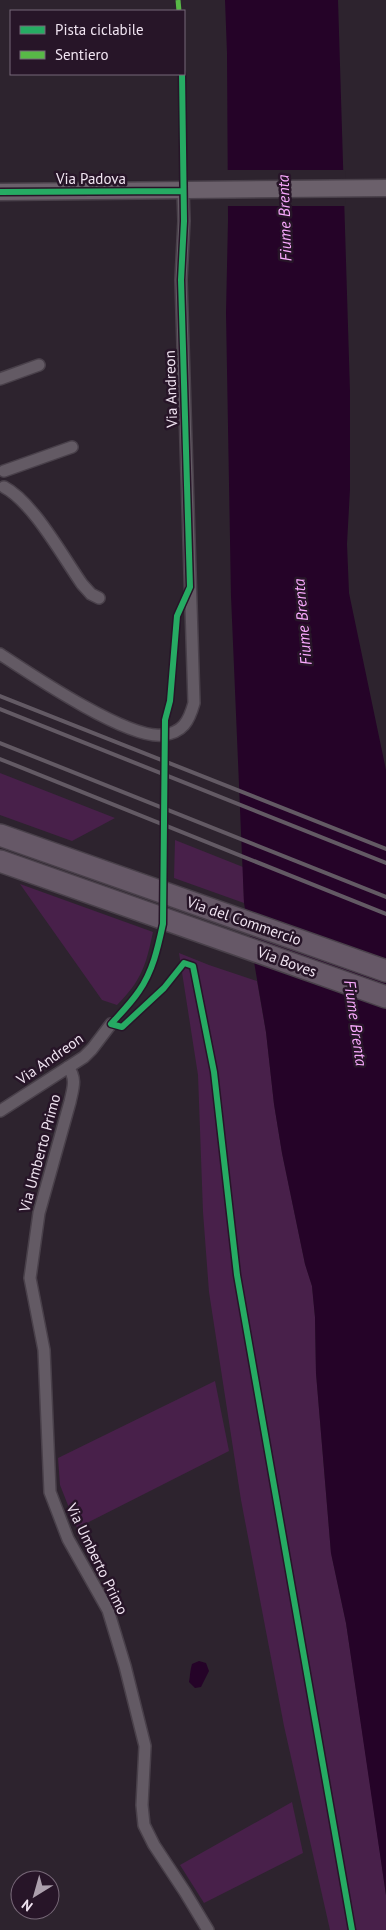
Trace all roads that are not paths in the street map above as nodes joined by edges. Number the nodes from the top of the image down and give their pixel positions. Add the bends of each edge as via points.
1 (381, 188) edge
2 (0, 192) edge
3 (183, 198) junction
4 (40, 364) dead end
5 (0, 379) edge
6 (72, 447) dead end
7 (2, 468) edge
8 (2, 490) edge
9 (99, 598) dead end
10 (0, 654) edge
11 (0, 835) edge
12 (0, 861) edge
13 (217, 936) joint
14 (386, 971) edge
15 (386, 997) edge
16 (112, 1024) dead end
17 (68, 1067) junction
18 (0, 1112) edge
19 (208, 1930) edge

1 - 3 main road, Via Padova via 201,189
2 - 3 main road, Via Padova
3 - 10 street, Via Andreon via 181,280 194,703 190,717 185,725 168,734 138,732 88,708
4 - 5 street
6 - 7 street
7 - 8 street via 6,480
8 - 9 street via 17,494 30,508 82,584
11 - 14 highway, Via del Commercio
12 - 13 highway, Via del Commercio
13 - 15 highway, Via Boves
16 - 17 street, Via Andreon via 92,1049
17 - 18 street, Via Andreon
17 - 19 street, Via Umberto Primo via 74,1074 74,1084 39,1212 30,1278 44,1350 50,1492 68,1539 108,1610 125,1666 145,1746 144,1825

